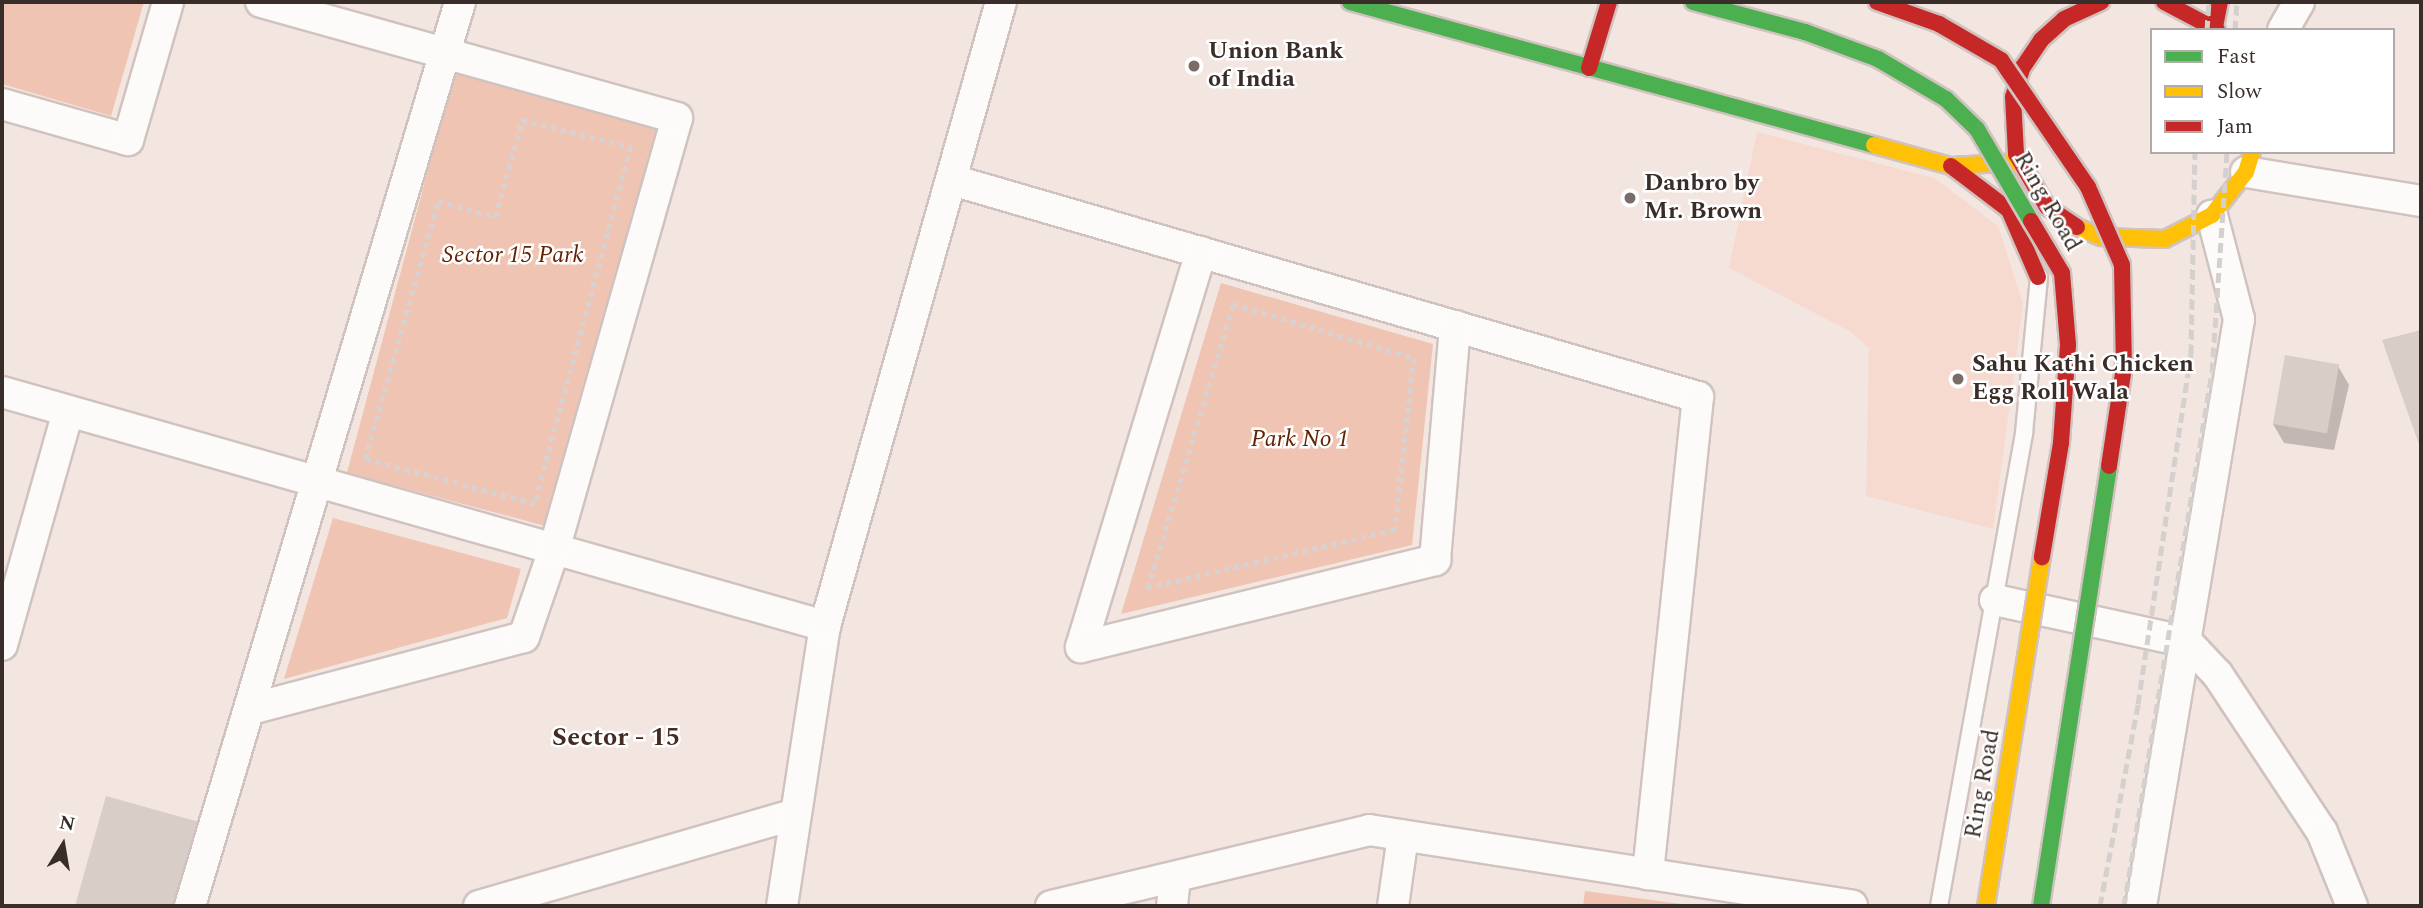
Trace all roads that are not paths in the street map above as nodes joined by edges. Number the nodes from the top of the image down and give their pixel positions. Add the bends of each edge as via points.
1 (168, 2) edge
2 (261, 2) edge
3 (460, 2) edge
4 (1001, 2) edge
5 (1350, 2) edge
6 (1609, 2) edge
7 (1693, 2) edge
8 (1877, 2) edge
9 (2101, 2) edge
10 (2164, 2) edge
11 (2220, 2) edge
12 (2299, 2) edge
13 (2216, 28) edge
14 (2284, 28) edge
15 (447, 54) junction
16 (1589, 68) junction
17 (2, 104) edge
18 (2019, 162) junction
19 (2249, 162) edge
20 (1951, 166) junction
21 (952, 180) junction
22 (2421, 201) edge
23 (2212, 215) junction
24 (2069, 225) junction
25 (1201, 252) junction
26 (2038, 277) junction
27 (1455, 326) junction
28 (2, 392) edge
29 (68, 411) junction
30 (318, 482) junction
31 (554, 550) junction
32 (1995, 600) junction
33 (825, 626) junction
34 (2187, 642) junction
35 (2, 645) edge
36 (251, 709) junction
37 (793, 815) junction
38 (1403, 836) junction
39 (1648, 874) junction
40 (1175, 877) junction
41 (543, 897) edge
42 (190, 906) edge
43 (479, 906) edge
44 (782, 906) edge
45 (1051, 906) edge
46 (1171, 906) edge
47 (1394, 906) edge
48 (1852, 906) edge
49 (1938, 906) edge
50 (1986, 906) edge
51 (2041, 906) edge
52 (2141, 906) edge
53 (2352, 906) edge

1 - 17 street via 128,140
2 - 15 street
3 - 15 street
4 - 21 street
5 - 16 main road
6 - 16 main road
7 - 50 main road, Ring Road, bridge via 1805,32 1878,59 1946,99 1977,129 2062,272 2068,345 2062,443
8 - 51 main road, Ring Road, bridge via 1939,24 2001,60 2088,187 2122,265 2124,367
9 - 18 main road via 2060,15 2023,67 2013,97
10 - 13 main road
11 - 13 main road
12 - 14 street
15 - 30 street
15 - 31 street via 677,118
16 - 20 main road
18 - 20 main road
18 - 24 main road via 2047,207
19 - 22 street
19 - 23 main road
20 - 26 main road via 2009,210
21 - 25 street
21 - 33 street
23 - 24 main road via 2165,239 2101,237
23 - 34 street via 2239,319
24 - 26 lane
25 - 27 street
25 - 27 street via 1081,647 1435,560
26 - 32 lane via 2024,433
27 - 39 street via 1698,397
28 - 29 street
29 - 30 street
29 - 35 street
30 - 31 street
30 - 36 street
31 - 33 street
31 - 36 street via 524,638
32 - 34 street
32 - 49 lane
33 - 37 street
34 - 52 street
34 - 53 street via 2218,676 2322,832
36 - 42 street
37 - 41 street
37 - 44 street
38 - 39 street
38 - 40 street via 1369,830
38 - 47 street
39 - 48 street
40 - 45 street
40 - 46 street
41 - 43 street

